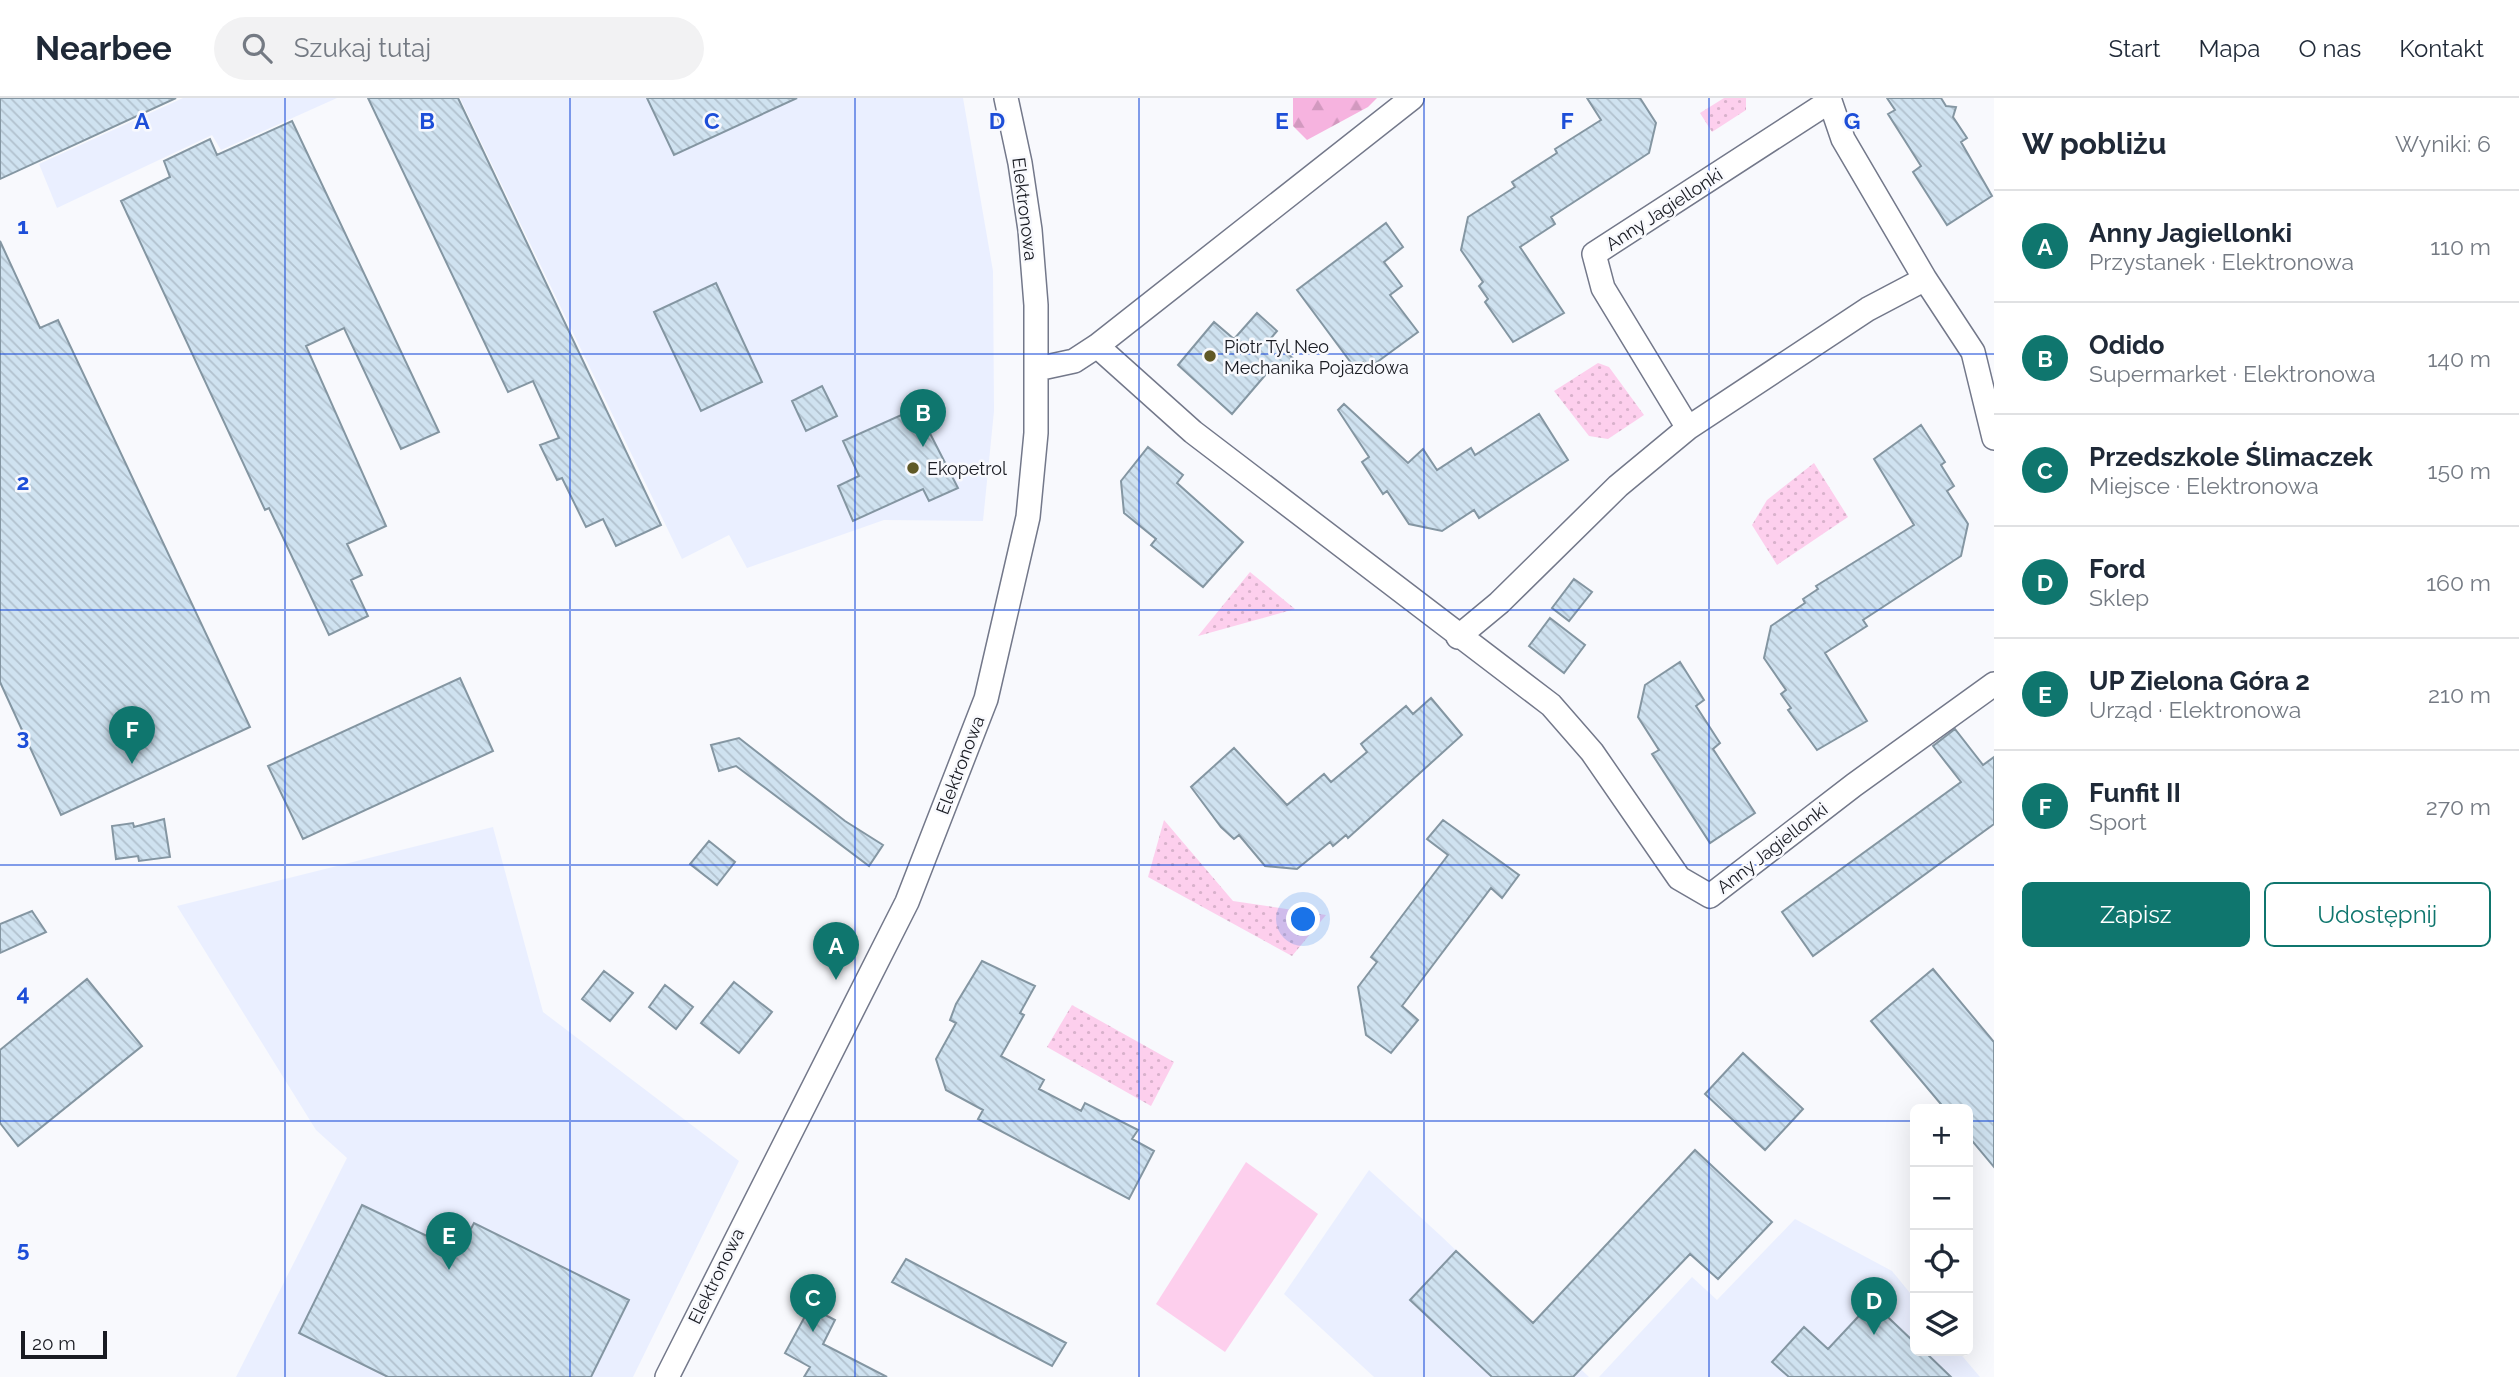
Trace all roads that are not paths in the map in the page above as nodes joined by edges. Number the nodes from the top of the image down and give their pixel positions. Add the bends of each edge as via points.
1 (1006, 98) edge
2 (1412, 98) edge
3 (1829, 100) edge
4 (1925, 279) junction
5 (1097, 346) junction
6 (1037, 369) junction
7 (1688, 428) junction
8 (1994, 438) edge
9 (1458, 637) junction
10 (1994, 684) edge
11 (667, 1377) edge

1 - 6 street, Elektronowa via 1030,230
2 - 5 street
3 - 4 street, Anny Jagiellonki via 1843,139
3 - 7 street, Anny Jagiellonki via 1594,254 1603,288
4 - 7 street via 1868,309
4 - 8 street, Anny Jagiellonki via 1973,352
5 - 6 street via 1074,360
5 - 9 street, Anny Jagiellonki via 1185,425
6 - 11 street, Elektronowa via 1028,517 986,699 907,902
7 - 9 street via 1618,486
9 - 10 street, Anny Jagiellonki via 1551,705 1592,752 1679,878 1710,896

